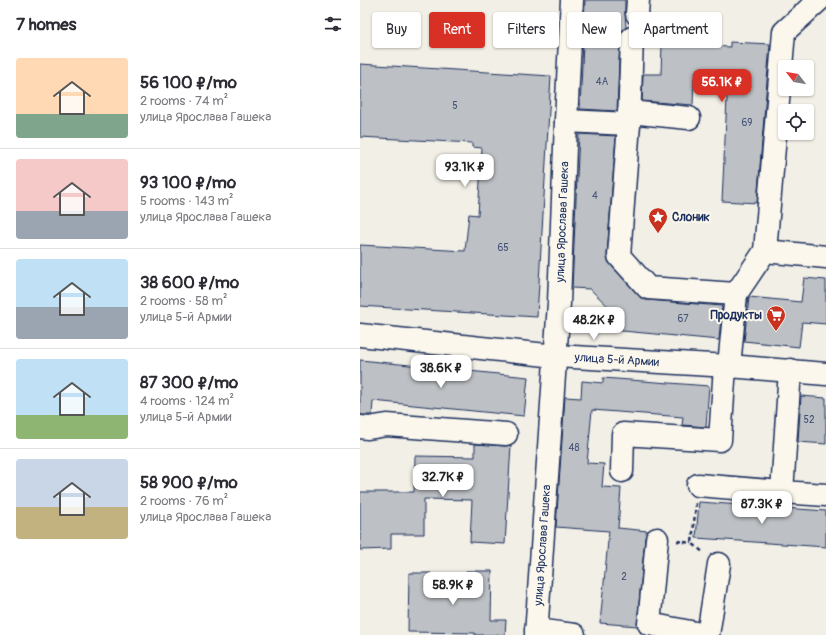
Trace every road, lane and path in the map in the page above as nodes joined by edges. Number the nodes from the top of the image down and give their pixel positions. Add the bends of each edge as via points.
1 (572, 0) edge
2 (818, 0) edge
3 (632, 48) edge
4 (629, 118) junction
5 (689, 118) dead end
6 (566, 121) junction
7 (765, 251) junction
8 (826, 257) edge
9 (736, 294) junction
10 (360, 335) edge
11 (556, 356) junction
12 (727, 366) junction
13 (790, 370) junction
14 (826, 374) edge
15 (360, 427) edge
16 (506, 434) dead end
17 (622, 470) dead end
18 (698, 485) joint
19 (782, 492) junction
20 (826, 495) edge
21 (657, 539) dead end
22 (719, 564) joint
23 (536, 633) edge
24 (574, 635) edge
25 (707, 635) edge

1 - 6 street, улица Ярослава Гашека
2 - 7 street via 784,32
3 - 4 street
4 - 5 street
4 - 6 street
4 - 9 street via 619,256 648,288
6 - 11 street, улица Ярослава Гашека
7 - 8 street
7 - 9 street
9 - 12 street
10 - 11 street, улица 5-й Армии
11 - 12 street, улица 5-й Армии
11 - 23 street, улица Ярослава Гашека
12 - 13 street, улица 5-й Армии
12 - 17 street via 720,440 623,434
13 - 14 street, улица 5-й Армии
13 - 19 street
15 - 16 street via 387,425
18 - 19 street
18 - 22 path via 692,543
19 - 20 street
21 - 25 street via 649,624
22 - 25 street
23 - 24 street

